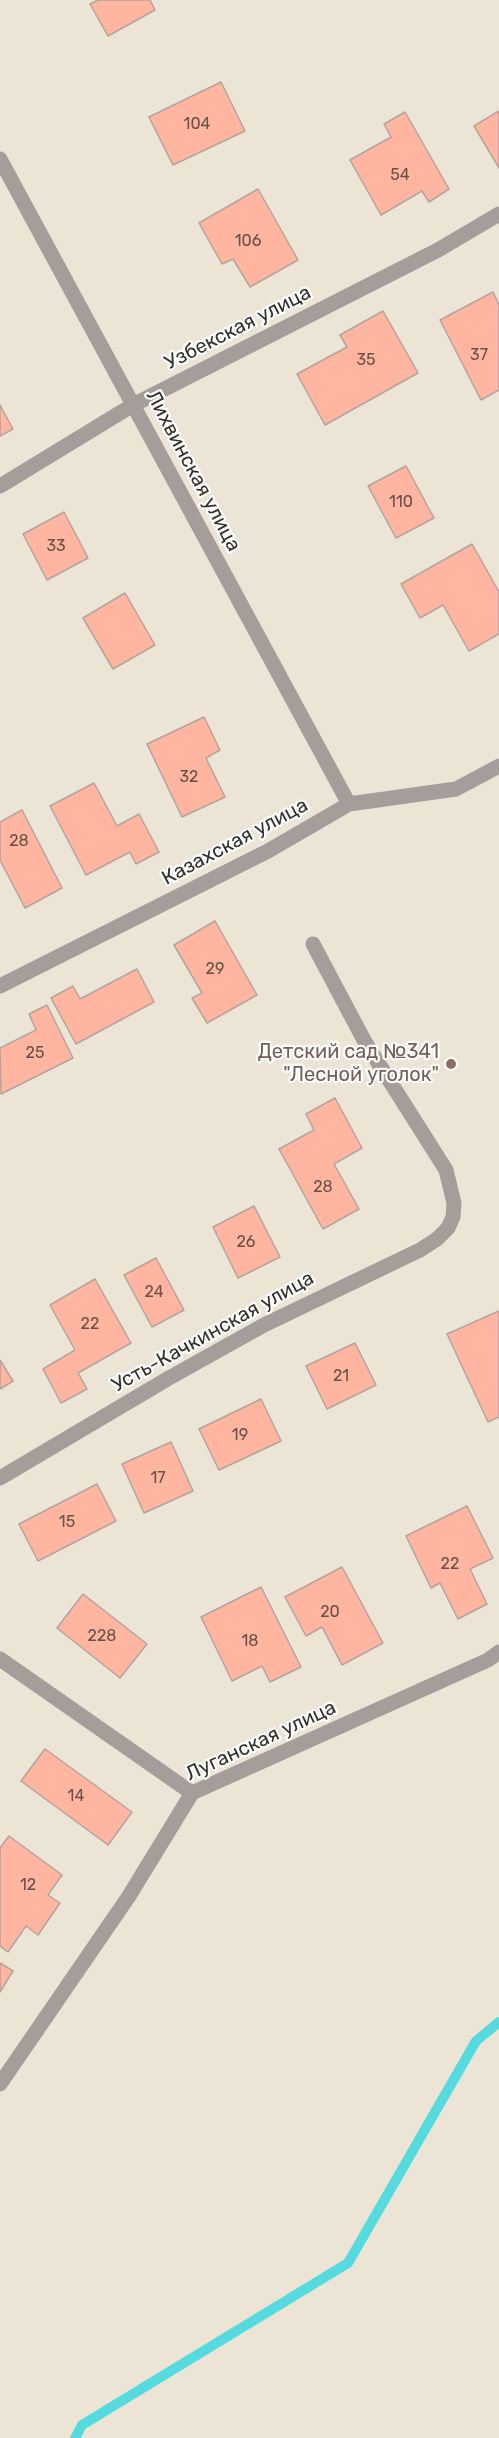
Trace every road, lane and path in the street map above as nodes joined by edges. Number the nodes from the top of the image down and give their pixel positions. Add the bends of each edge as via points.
1 (0, 159) edge
2 (499, 214) edge
3 (133, 405) junction
4 (0, 486) edge
5 (499, 766) edge
6 (349, 804) junction
7 (313, 944) dead end
8 (0, 986) edge
9 (0, 1478) edge
10 (499, 1652) edge
11 (0, 1659) edge
12 (192, 1793) junction
13 (0, 2084) edge

1 - 3 street, Лихвинская улица
2 - 3 street, Узбекская улица via 438,250
3 - 4 street, Узбекская улица
3 - 6 street, Лихвинская улица
5 - 6 street, Казахская улица via 456,789
6 - 8 street, Казахская улица via 268,851
7 - 9 street, Усть-Качкинская улица via 360,1034 446,1170 454,1203 448,1228 420,1250 264,1325
10 - 12 street, Луганская улица
11 - 12 street
12 - 13 street, Луганская улица via 129,1896

